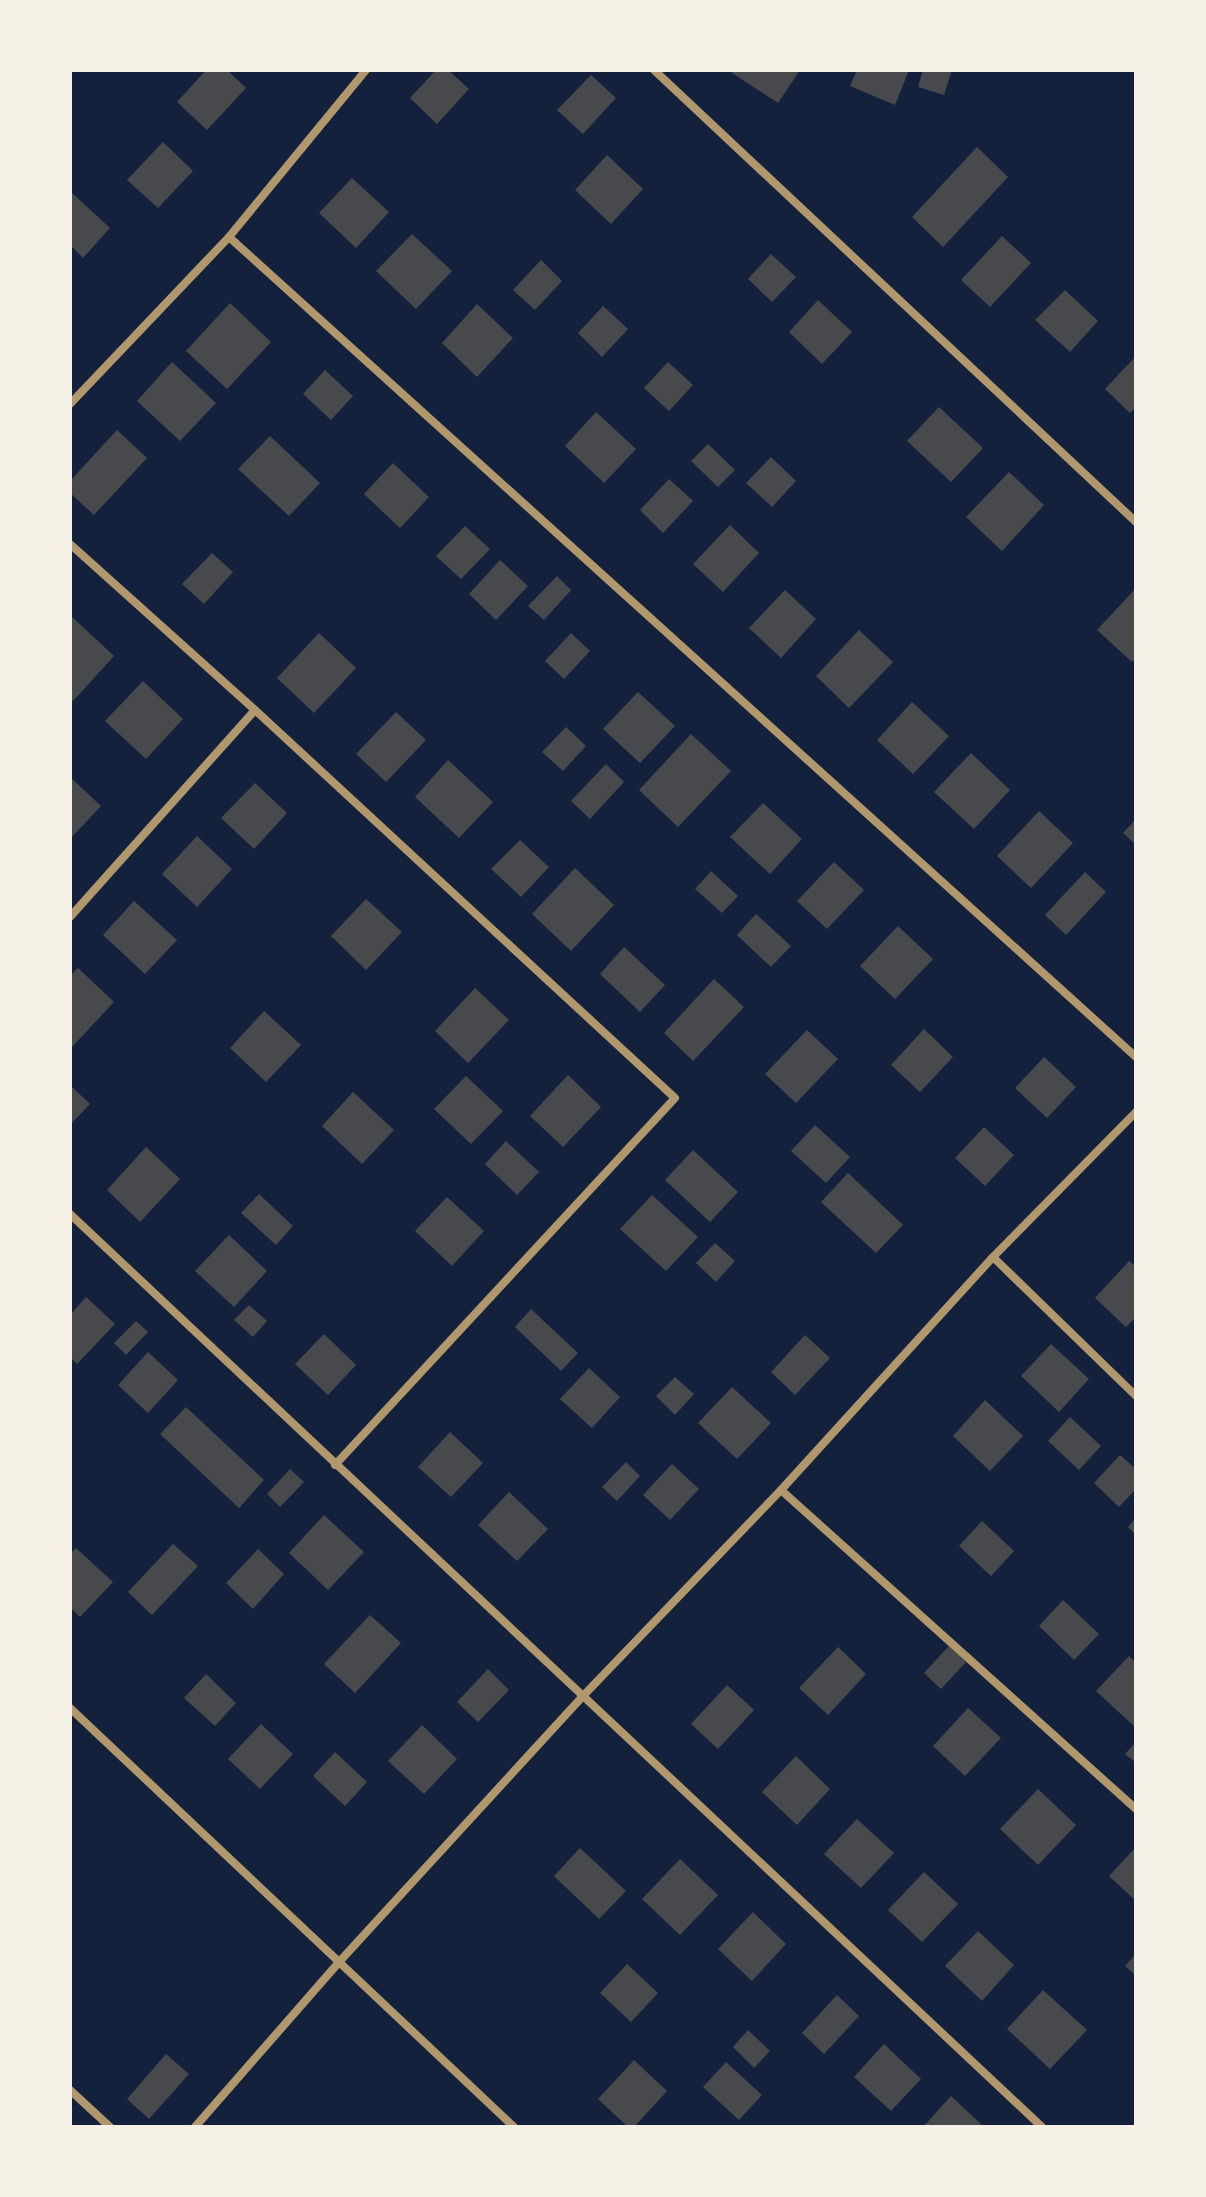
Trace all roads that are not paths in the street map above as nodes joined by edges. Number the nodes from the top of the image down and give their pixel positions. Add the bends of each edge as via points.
1 (366, 70) edge
2 (654, 70) edge
3 (229, 237) junction
4 (70, 404) edge
5 (1136, 522) edge
6 (70, 544) edge
7 (255, 710) junction
8 (70, 917) edge
9 (1136, 1057) edge
10 (1136, 1112) edge
11 (70, 1214) edge
12 (993, 1257) junction
13 (1136, 1396) edge
14 (335, 1465) junction
15 (781, 1490) junction
16 (583, 1696) junction
17 (70, 1708) edge
18 (1136, 1809) edge
19 (340, 1961) junction
20 (70, 2090) edge
21 (110, 2127) edge
22 (195, 2127) edge
23 (514, 2127) edge
24 (1042, 2127) edge

1 - 3 street
2 - 5 street
3 - 4 street
3 - 9 street
6 - 7 street
7 - 8 street
7 - 14 street via 675,1098
10 - 12 street
11 - 14 street
12 - 13 street
12 - 15 street
14 - 16 street
15 - 16 street
15 - 18 street
16 - 19 street
16 - 24 street
17 - 19 street
19 - 22 street
19 - 23 street
20 - 21 street

